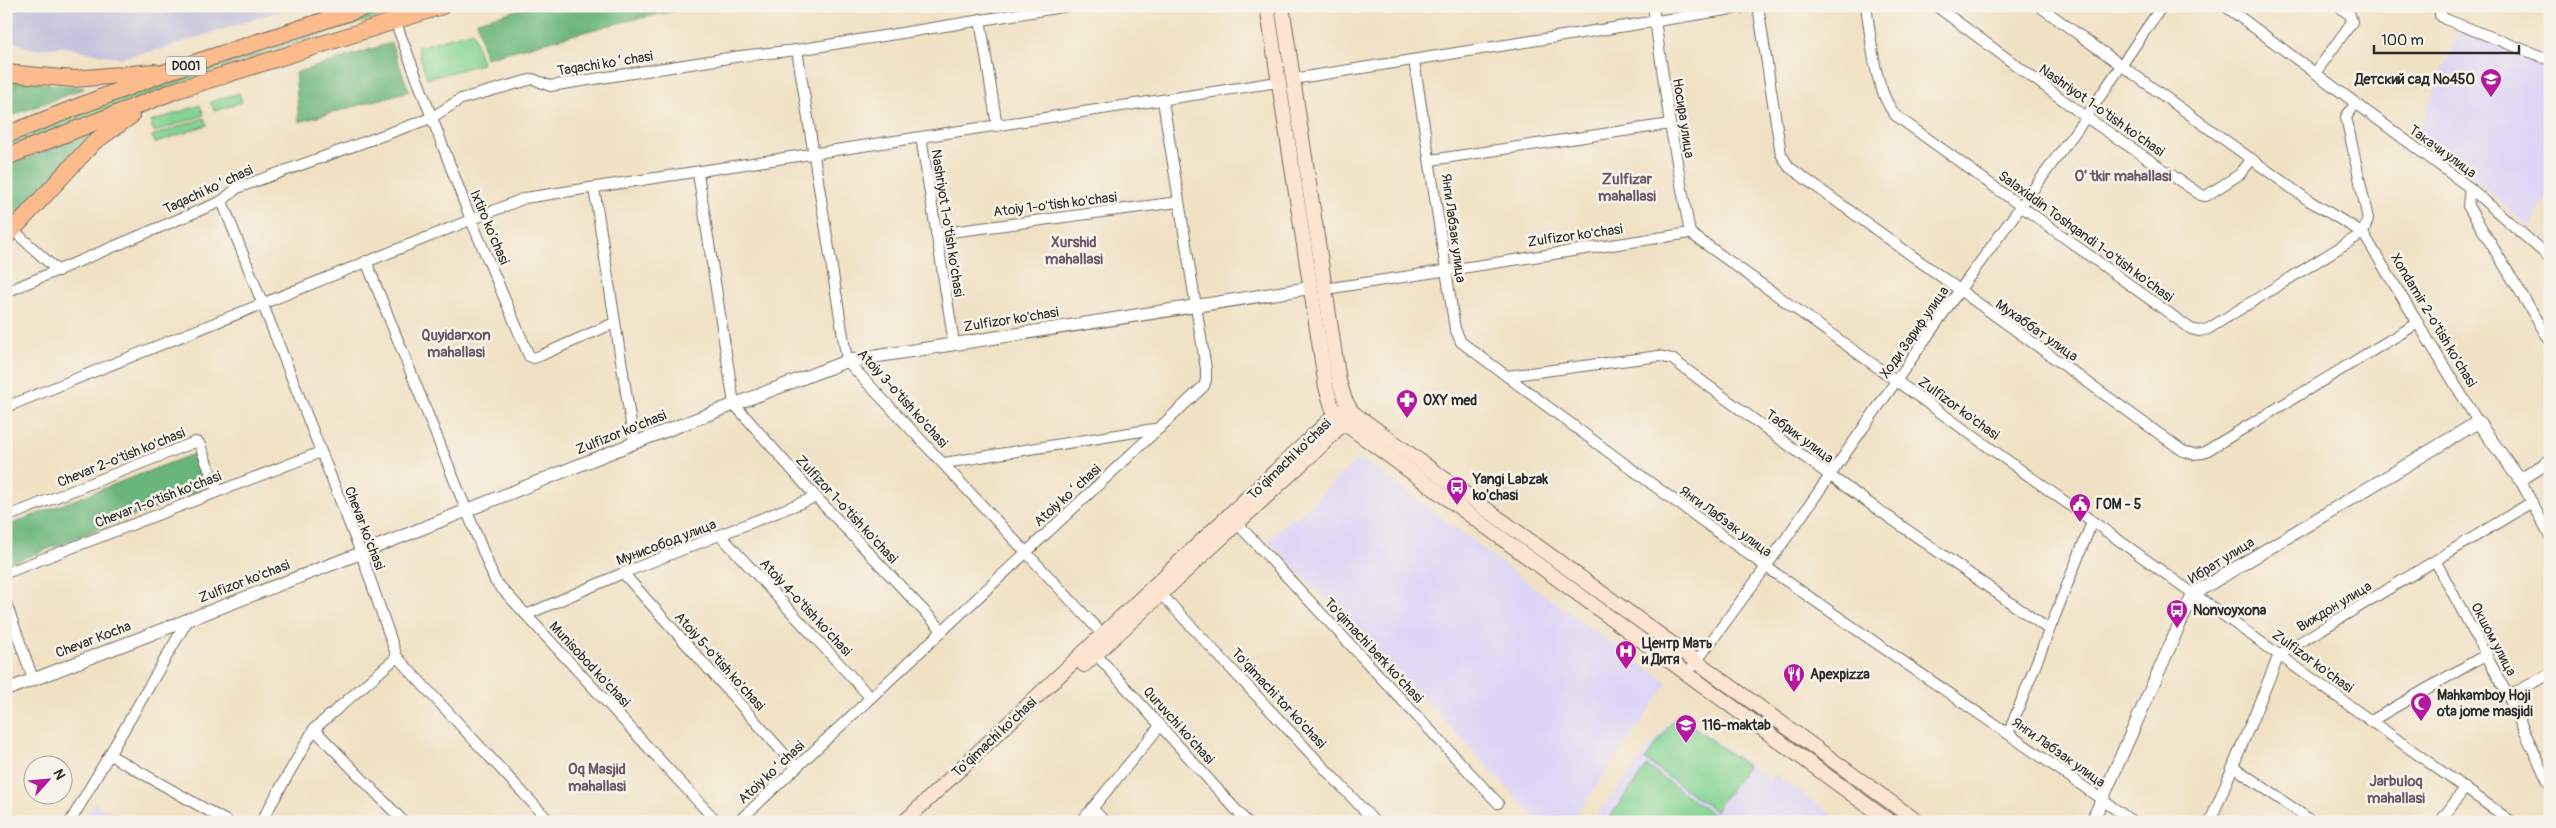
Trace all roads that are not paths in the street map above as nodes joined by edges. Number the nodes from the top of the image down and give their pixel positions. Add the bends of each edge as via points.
1 (369, 6) edge
2 (442, 6) edge
3 (1068, 6) edge
4 (1266, 6) edge
5 (1282, 6) edge
6 (1653, 6) edge
7 (1751, 6) edge
8 (1758, 6) edge
9 (1866, 6) edge
10 (1936, 6) edge
11 (2038, 6) edge
12 (2162, 6) edge
13 (2225, 6) edge
14 (2338, 6) edge
15 (2443, 6) edge
16 (980, 19) junction
17 (395, 21) junction
18 (1655, 22) junction
19 (797, 50) junction
20 (1414, 60) junction
21 (2550, 60) edge
22 (2121, 66) junction
23 (169, 71) junction
24 (2316, 72) junction
25 (6, 73) edge
26 (1293, 79) junction
27 (1278, 82) junction
28 (177, 90) junction
29 (1163, 101) junction
30 (2355, 104) junction
31 (2086, 117) junction
32 (431, 118) junction
33 (1670, 124) junction
34 (997, 126) junction
35 (6, 135) edge
36 (921, 138) junction
37 (814, 154) junction
38 (6, 156) edge
39 (2252, 159) junction
40 (1430, 160) junction
41 (698, 173) junction
42 (594, 188) junction
43 (2470, 188) junction
44 (222, 201) junction
45 (1178, 202) junction
46 (2021, 206) junction
47 (471, 220) junction
48 (10, 233) edge
49 (1690, 233) junction
50 (2364, 233) junction
51 (936, 234) junction
52 (2550, 258) edge
53 (366, 261) junction
54 (1446, 269) junction
55 (58, 271) junction
56 (1310, 288) junction
57 (1325, 289) junction
58 (1959, 291) junction
59 (6, 292) edge
60 (263, 304) junction
61 (1195, 306) junction
62 (614, 323) junction
63 (2418, 323) junction
64 (2550, 341) edge
65 (954, 343) junction
66 (847, 361) junction
67 (1508, 376) junction
68 (1897, 382) junction
69 (734, 404) junction
70 (6, 407) edge
71 (1349, 408) junction
72 (1339, 419) junction
73 (2478, 422) junction
74 (1161, 428) junction
75 (634, 443) junction
76 (321, 452) junction
77 (2550, 461) edge
78 (944, 464) junction
79 (1829, 475) junction
80 (2520, 480) junction
81 (217, 490) junction
82 (816, 497) junction
83 (2532, 502) junction
84 (467, 510) junction
85 (6, 517) edge
86 (1233, 519) junction
87 (2092, 522) junction
88 (721, 536) junction
89 (2550, 537) edge
90 (1025, 552) junction
91 (361, 553) junction
92 (2436, 562) junction
93 (1766, 567) junction
94 (6, 573) edge
95 (623, 573) junction
96 (1161, 594) junction
97 (2193, 594) junction
98 (6, 603) edge
99 (526, 615) junction
100 (190, 617) junction
101 (2048, 629) junction
102 (942, 630) junction
103 (1106, 638) junction
104 (1093, 650) junction
105 (2487, 654) junction
106 (2279, 655) junction
107 (397, 657) junction
108 (1696, 661) junction
109 (1688, 673) junction
110 (2550, 674) edge
111 (33, 679) junction
112 (6, 690) edge
113 (2508, 696) junction
114 (870, 698) junction
115 (2371, 721) junction
116 (1160, 726) junction
117 (314, 729) junction
118 (2009, 732) junction
119 (110, 755) junction
120 (796, 767) junction
121 (2234, 767) junction
122 (2550, 786) edge
123 (2465, 788) junction
124 (2101, 799) junction
125 (1498, 804) dead end
126 (1092, 808) junction
127 (70, 822) edge
128 (228, 822) edge
129 (261, 822) edge
130 (404, 822) edge
131 (550, 822) edge
132 (716, 822) edge
133 (738, 822) edge
134 (904, 822) edge
135 (917, 822) edge
136 (1081, 822) edge
137 (1105, 822) edge
138 (1248, 822) edge
139 (1375, 822) edge
140 (1890, 822) edge
141 (1918, 822) edge
142 (2092, 822) edge
143 (2133, 822) edge
144 (2210, 822) edge
145 (2313, 822) edge
146 (2440, 822) edge
147 (2512, 822) edge

1 - 23 highway, D001
2 - 17 highway, D001
3 - 16 street, Taqachi koʻchasi
4 - 27 main road
5 - 26 main road
6 - 18 street, Носира улица
7 - 18 street
8 - 58 street, Мухаббат улица via 1784,161
9 - 46 street, Salaxiddin Toshqandi 1-o'tish ko'chasi via 1884,101 1895,115
10 - 31 street, Nashriyot 1-o'tish ko'chasi
11 - 22 street
12 - 22 street, Ходи Зариф улица
13 - 24 street, Такачи улица
14 - 24 street via 2350,15 2352,22
15 - 21 street via 2440,15 2444,18
16 - 19 street, Taqachi koʻchasi
16 - 34 street
17 - 28 highway, D001
17 - 32 street, Ixtiro ko'chasi
18 - 20 street
18 - 33 street, Носира улица
19 - 32 street, Taqachi koʻchasi via 550,86 533,79 461,99
19 - 37 street, Atoiy 3-o'tish ko'chasi
20 - 26 street
20 - 40 street, Янги Лабзак улица
22 - 31 street, Ходи Зариф улица
22 - 39 street
23 - 25 highway via 74,79
23 - 35 highway, D001
24 - 30 street, Такачи улица
26 - 57 main road
27 - 29 street
27 - 56 main road
28 - 38 highway, D001
28 - 48 highway via 130,116 94,142
29 - 34 street
29 - 45 street, Atoiy koʻchasi
30 - 43 street, Такачи улица
30 - 50 street via 2346,117 2368,219
31 - 39 street, Nashriyot 1-o'tish ko'chasi via 2201,196 2240,174
31 - 46 street, Ходи Зариф улица
32 - 44 street, Taqachi koʻchasi via 237,188
32 - 47 street, Ixtiro ko'chasi
33 - 40 street, Янги Лабзак улица
33 - 49 street, Носира улица
34 - 36 street
36 - 37 street
36 - 51 street, Nashriyot 1-o'tish ko'chasi
37 - 41 street
37 - 66 street, Atoiy 3-o'tish ko'chasi
39 - 50 street via 2308,200
40 - 54 street, Янги Лабзак улица
41 - 42 street
41 - 69 street
42 - 47 street via 525,198
42 - 62 street
43 - 52 street, Такачи улица
43 - 64 street via 2468,206
44 - 55 street, Taqachi koʻchasi
44 - 60 street, Chevar ko'chasi
45 - 51 street, Atoiy 1-o'tish ko'chasi
45 - 61 street, Atoiy koʻchasi
46 - 50 street, Salaxiddin Toshqandi 1-o'tish ko'chasi via 2195,331 2208,329
46 - 58 street, Ходи Зариф улица
47 - 53 street
47 - 62 street, Ixtiro ko'chasi via 529,356 542,355
48 - 55 street
49 - 54 street, Zulfizor ko'chasi
49 - 68 street, Zulfizor ko'chasi
50 - 63 street, Xondamir 2-o'tish ko'chasi
51 - 65 street, Nashriyot 1-o'tish ko'chasi
53 - 60 street
53 - 84 street, Munisobod ko'chasi
54 - 57 street, Zulfizor ko'chasi
54 - 67 street, Янги Лабзак улица via 1456,336
55 - 59 street, Taqachi koʻchasi
56 - 61 street, Zulfizor ko'chasi
56 - 72 main road via 1326,387
57 - 71 main road via 1341,390
58 - 63 street, Мухаббат улица via 2183,451 2193,454 2203,453
58 - 68 street, Ходи Зариф улица
60 - 70 street
60 - 76 street, Chevar ko'chasi
61 - 65 street, Zulfizor ko'chasi
61 - 74 street, Atoiy koʻchasi via 1206,380
62 - 75 street
63 - 73 street, Xondamir 2-o'tish ko'chasi
65 - 66 street, Zulfizor ko'chasi
66 - 69 street, Zulfizor ko'chasi
66 - 78 street, Atoiy 3-o'tish ko'chasi
67 - 79 street, Табрик улица via 1659,356 1672,359
67 - 93 street, Янги Лабзак улица
68 - 79 street, Ходи Зариф улица
68 - 87 street, Zulfizor ko'chasi
69 - 75 street, Zulfizor ko'chasi
69 - 82 street, Zulfizor 1-o'tish ko'chasi
71 - 72 main road, To'qimachi ko'chasi
71 - 108 main road
72 - 86 main road, To'qimachi ko'chasi
72 - 109 main road
73 - 80 street, Xondamir 2-o'tish ko'chasi
73 - 97 street, Ибрат улица
74 - 78 street
74 - 90 street, Atoiy koʻchasi
75 - 84 street, Zulfizor ko'chasi
76 - 81 street, Chevar 1-o'tish ko'chasi
76 - 91 street, Chevar ko'chasi
77 - 80 street
78 - 90 street, Atoiy 3-o'tish ko'chasi
79 - 93 street, Ходи Зариф улица
79 - 101 street, Табрик улица
80 - 83 street, Xondamir 2-o'tish ko'chasi
81 - 85 street, Chevar 2-o'tish ko'chasi via 199,443 194,442
81 - 94 street, Chevar 1-o'tish ko'chasi
82 - 88 street, Мунисобод улица
82 - 102 street, Zulfizor 1-o'tish ko'chasi
83 - 89 street, Xondamir 2-o'tish ko'chasi
83 - 92 street, Виждон улица
84 - 91 street, Zulfizor ko'chasi
84 - 99 street, Munisobod ko'chasi via 492,575
86 - 96 main road, To'qimachi ko'chasi
86 - 103 main road, To'qimachi ko'chasi
86 - 125 street, To'qimachi berk ko'chasi
87 - 97 street, Zulfizor ko'chasi
87 - 101 street
88 - 95 street, Мунисобод улица
88 - 114 street, Atoiy 4-o'tish ko'chasi
90 - 102 street, Atoiy koʻchasi
90 - 103 street, Atoiy 3-o'tish ko'chasi
91 - 100 street, Zulfizor ko'chasi
91 - 107 street, Chevar ko'chasi
92 - 105 street, Окшом улица
92 - 106 street, Виждон улица
93 - 108 street, Ходи Зариф улица
93 - 118 street, Янги Лабзак улица
95 - 99 street, Мунисобод улица
95 - 120 street, Atoiy 5-o'tish ko'chasi
96 - 103 main road, To'qimachi ko'chasi
96 - 139 street, To'qimachi tor ko'chasi
97 - 106 street, Zulfizor ko'chasi
97 - 124 street, Ибрат улица
98 - 111 street
99 - 132 street, Munisobod ko'chasi
100 - 111 street, Chevar Kocha
100 - 119 street, Zulfizor ko'chasi
101 - 118 street
102 - 114 street, Atoiy koʻchasi
103 - 104 main road, To'qimachi ko'chasi
104 - 116 street, Quruvchi ko'chasi
104 - 134 main road, To'qimachi ko'chasi
104 - 135 main road, To'qimachi ko'chasi
105 - 113 street, Окшом улица
105 - 115 street
106 - 115 street, Zulfizor ko'chasi
106 - 121 street
107 - 117 street
107 - 131 street, Chevar ko'chasi
108 - 109 street, Ходи Зариф улица
108 - 141 main road
109 - 140 main road
110 - 113 street
111 - 112 street, Chevar Kocha
113 - 122 street, Окшом улица
114 - 120 street, Atoiy koʻchasi
115 - 123 street, Zulfizor ko'chasi
116 - 126 street
116 - 138 street, Quruvchi ko'chasi
117 - 129 street
117 - 130 street
118 - 124 street, Янги Лабзак улица
119 - 127 street, Zulfizor ko'chasi
119 - 128 street
120 - 133 street, Atoiy koʻchasi
121 - 144 street
121 - 145 street
123 - 146 street
123 - 147 street, Zulfizor ko'chasi
124 - 142 street, Ибрат улица
124 - 143 street, Янги Лабзак улица
126 - 136 street
126 - 137 street

